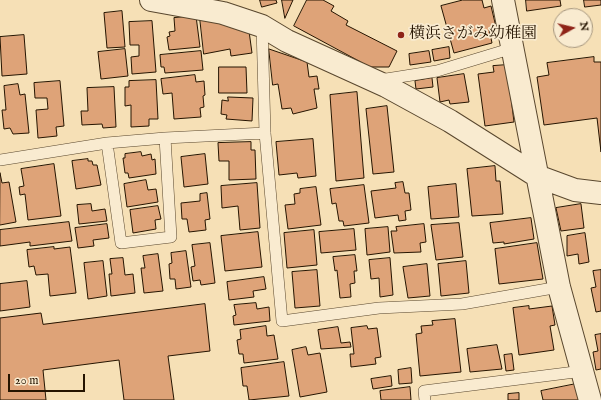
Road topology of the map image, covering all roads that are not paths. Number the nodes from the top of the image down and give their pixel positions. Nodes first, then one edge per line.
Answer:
1 (151, 0) edge
2 (504, 0) edge
3 (222, 6) edge
4 (262, 26) junction
5 (513, 48) junction
6 (375, 81) junction
7 (265, 133) junction
8 (165, 138) junction
9 (107, 144) junction
10 (0, 160) edge
11 (538, 176) junction
12 (601, 193) edge
13 (559, 287) junction
14 (583, 371) junction
15 (426, 400) edge
16 (590, 400) edge

1 - 3 street
2 - 5 street
3 - 4 street
4 - 6 street
4 - 7 lane
5 - 6 lane
5 - 11 street
6 - 11 street
7 - 8 lane
7 - 13 lane
8 - 9 lane
8 - 9 lane
9 - 10 lane
11 - 12 street
11 - 13 street
13 - 14 street
14 - 15 lane
14 - 16 street

